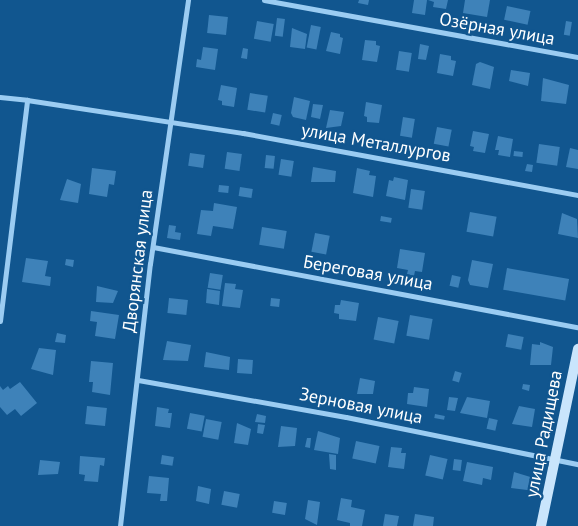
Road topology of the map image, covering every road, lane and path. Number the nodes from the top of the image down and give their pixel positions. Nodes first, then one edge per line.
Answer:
1 (188, 0) edge
2 (264, 0) edge
3 (578, 57) edge
4 (0, 96) edge
5 (27, 100) junction
6 (169, 122) junction
7 (578, 195) edge
8 (152, 247) junction
9 (0, 321) edge
10 (578, 326) edge
11 (578, 349) edge
12 (138, 380) junction
13 (556, 458) junction
14 (578, 464) edge
15 (120, 526) edge
16 (541, 526) edge

1 - 6 street, Дворянская улица
2 - 3 street, Озёрная улица
4 - 5 street
5 - 6 street, улица Металлургов
5 - 9 street
6 - 7 street, улица Металлургов
6 - 8 street, Дворянская улица
8 - 10 street, Береговая улица
8 - 12 street, Дворянская улица
11 - 13 street, улица Радищева
12 - 13 street, Зерновая улица
12 - 15 street, Дворянская улица
13 - 14 street, Зерновая улица
13 - 16 street, улица Радищева

